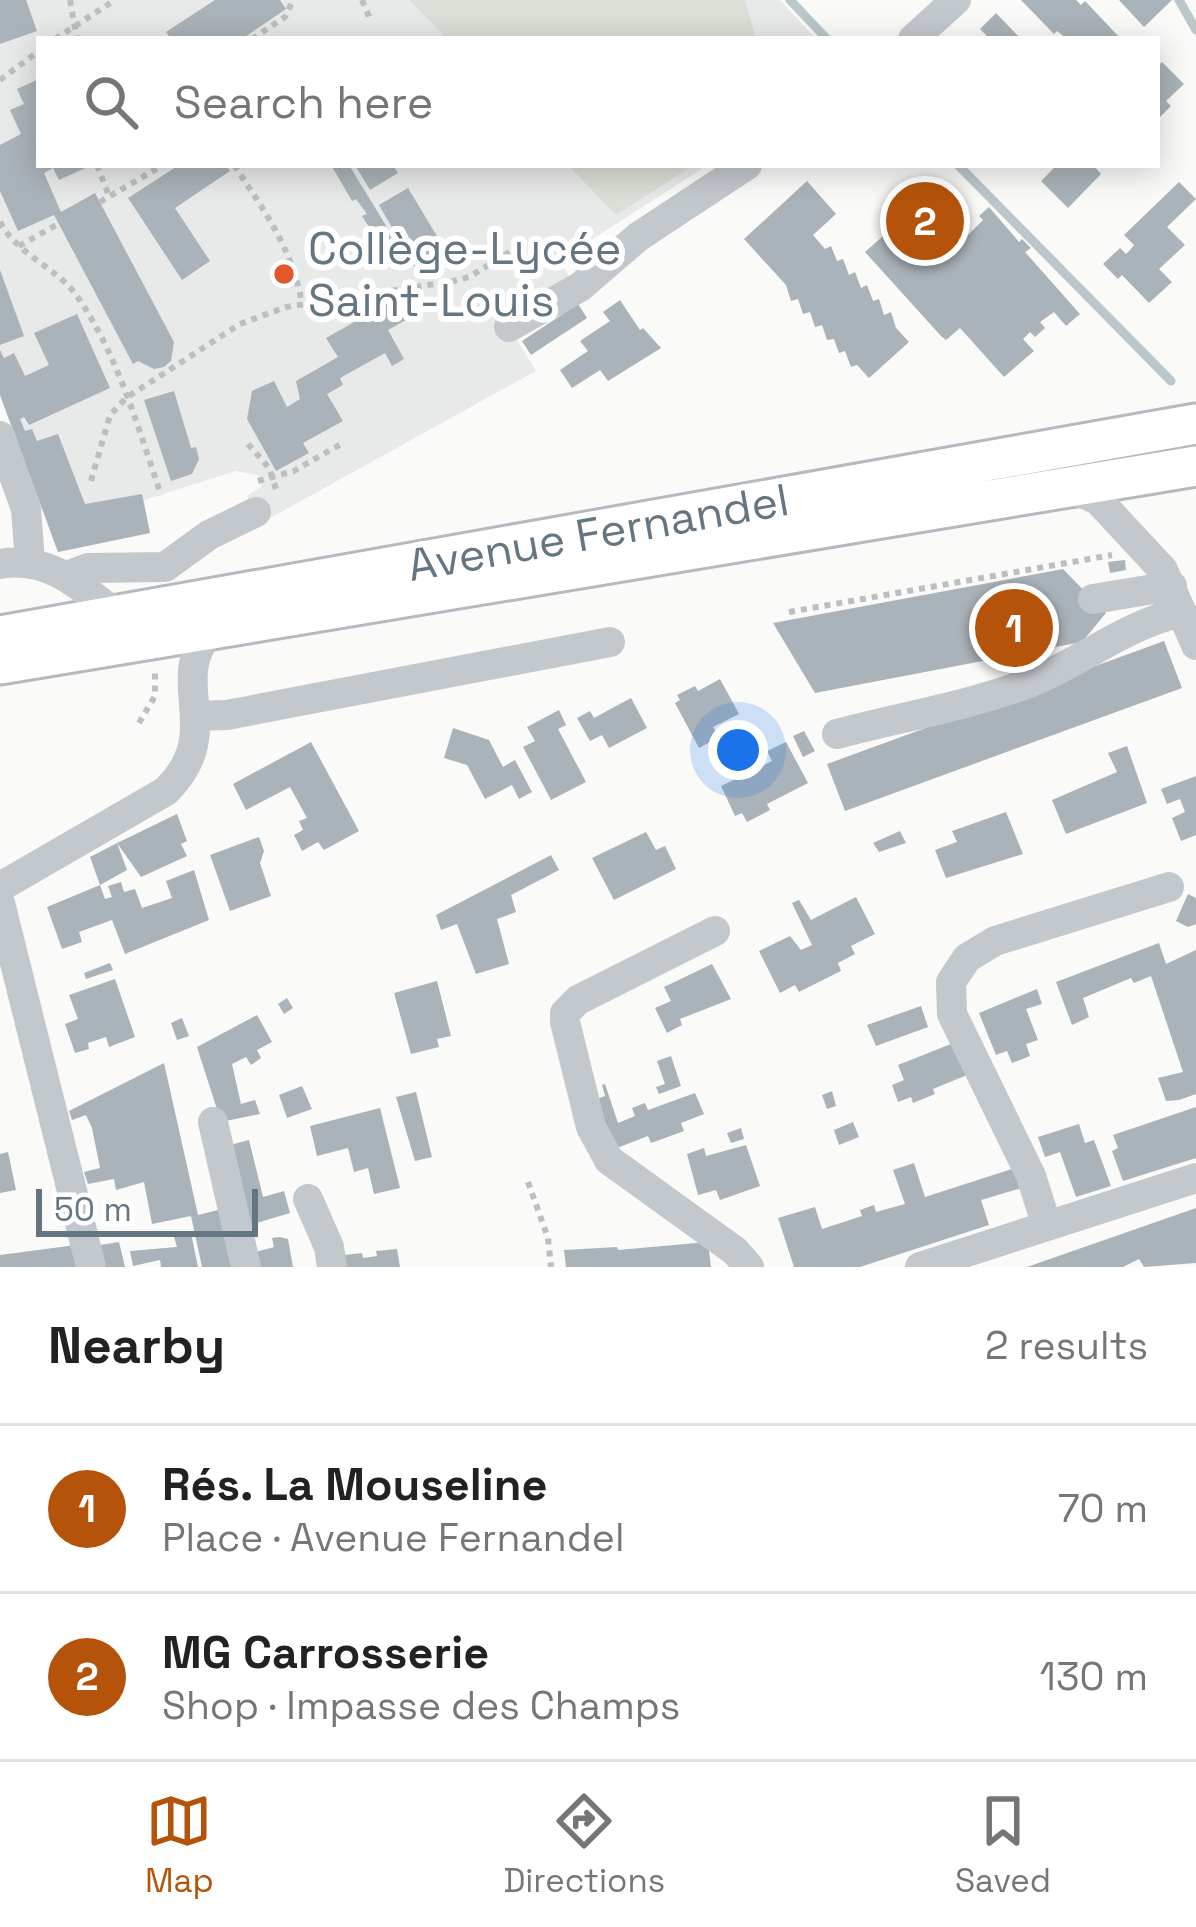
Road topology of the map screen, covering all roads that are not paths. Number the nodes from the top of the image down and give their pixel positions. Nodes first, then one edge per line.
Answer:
1 (956, 0) edge
2 (917, 36) edge
3 (742, 168) edge
4 (509, 327) dead end
5 (1196, 424) edge
6 (0, 436) edge
7 (1196, 466) edge
8 (1068, 487) junction
9 (250, 501) road end
10 (15, 563) edge
11 (67, 576) junction
12 (1093, 599) dead end
13 (1171, 605) junction
14 (120, 617) junction
15 (212, 630) junction
16 (0, 636) edge
17 (610, 642) dead end
18 (1196, 645) edge
19 (0, 664) edge
20 (196, 716) junction
21 (837, 734) dead end
22 (0, 887) edge
23 (1169, 887) dead end
24 (0, 903) edge
25 (716, 931) dead end
26 (213, 1122) dead end
27 (1196, 1178) edge
28 (308, 1199) dead end
29 (1047, 1226) junction
30 (91, 1267) edge
31 (246, 1267) edge
32 (332, 1267) edge
33 (749, 1267) edge
34 (920, 1267) edge

1 - 2 street
3 - 4 street
5 - 14 main road, Avenue Fernandel
6 - 10 street
7 - 8 main road, Avenue Fernandel
8 - 13 street
8 - 15 main road, Avenue Fernandel
9 - 11 street
10 - 11 street
11 - 14 street
12 - 13 street
13 - 18 street
13 - 21 street
14 - 16 main road, Avenue Fernandel
15 - 19 main road, Avenue Fernandel
15 - 20 street
17 - 20 street
20 - 22 street
23 - 29 street
24 - 30 street
25 - 33 street
26 - 31 street
27 - 29 street
28 - 32 street
29 - 34 street

